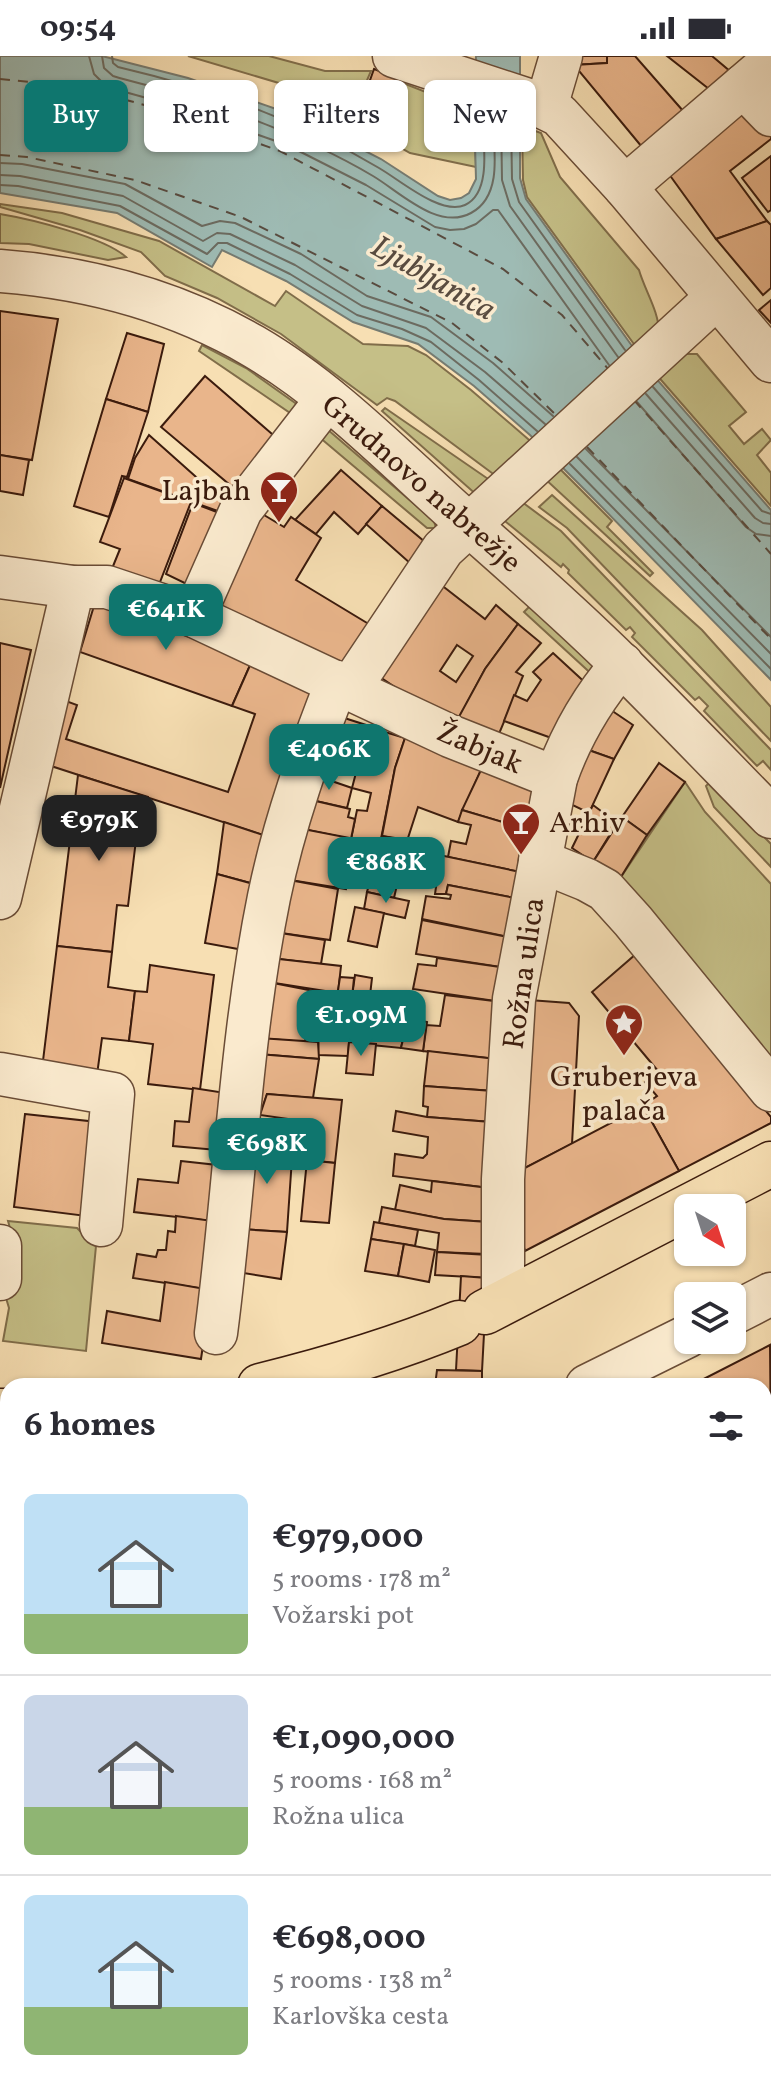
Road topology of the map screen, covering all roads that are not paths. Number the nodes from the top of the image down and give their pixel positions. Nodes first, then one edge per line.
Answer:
1 (561, 56) edge
2 (423, 63) edge
3 (762, 88) edge
4 (537, 104) junction
5 (625, 187) junction
6 (0, 271) edge
7 (717, 297) junction
8 (771, 361) edge
9 (327, 399) junction
10 (468, 524) junction
11 (0, 577) edge
12 (73, 587) junction
13 (194, 616) junction
14 (622, 664) junction
15 (344, 685) junction
16 (556, 778) junction
17 (771, 817) edge
18 (540, 861) junction
19 (0, 898) edge
20 (0, 1074) edge
21 (771, 1090) edge
22 (771, 1164) edge
23 (101, 1225) dead end
24 (0, 1246) edge
25 (0, 1279) edge
26 (771, 1294) edge
27 (746, 1307) edge
28 (482, 1312) junction
29 (216, 1333) dead end
30 (674, 1343) edge
31 (296, 1378) edge
32 (603, 1378) edge

1 - 4 street
2 - 4 street
3 - 5 street
4 - 5 street
5 - 7 street
6 - 9 street, Grudnovo nabrežje
7 - 8 street
7 - 10 street
9 - 10 street, Grudnovo nabrežje
9 - 13 street
10 - 14 street, Grudnovo nabrežje
10 - 15 street
11 - 12 street, Žabjak
12 - 13 street, Žabjak
12 - 19 street
13 - 15 street, Žabjak
14 - 16 street, Rožna ulica
14 - 17 street, Grudnovo nabrežje
15 - 16 street, Žabjak
15 - 29 street
16 - 18 street, Rožna ulica
18 - 21 street
18 - 28 street, Rožna ulica
20 - 23 street
22 - 28 main road
24 - 25 street
26 - 27 street
28 - 31 main road
30 - 32 street

